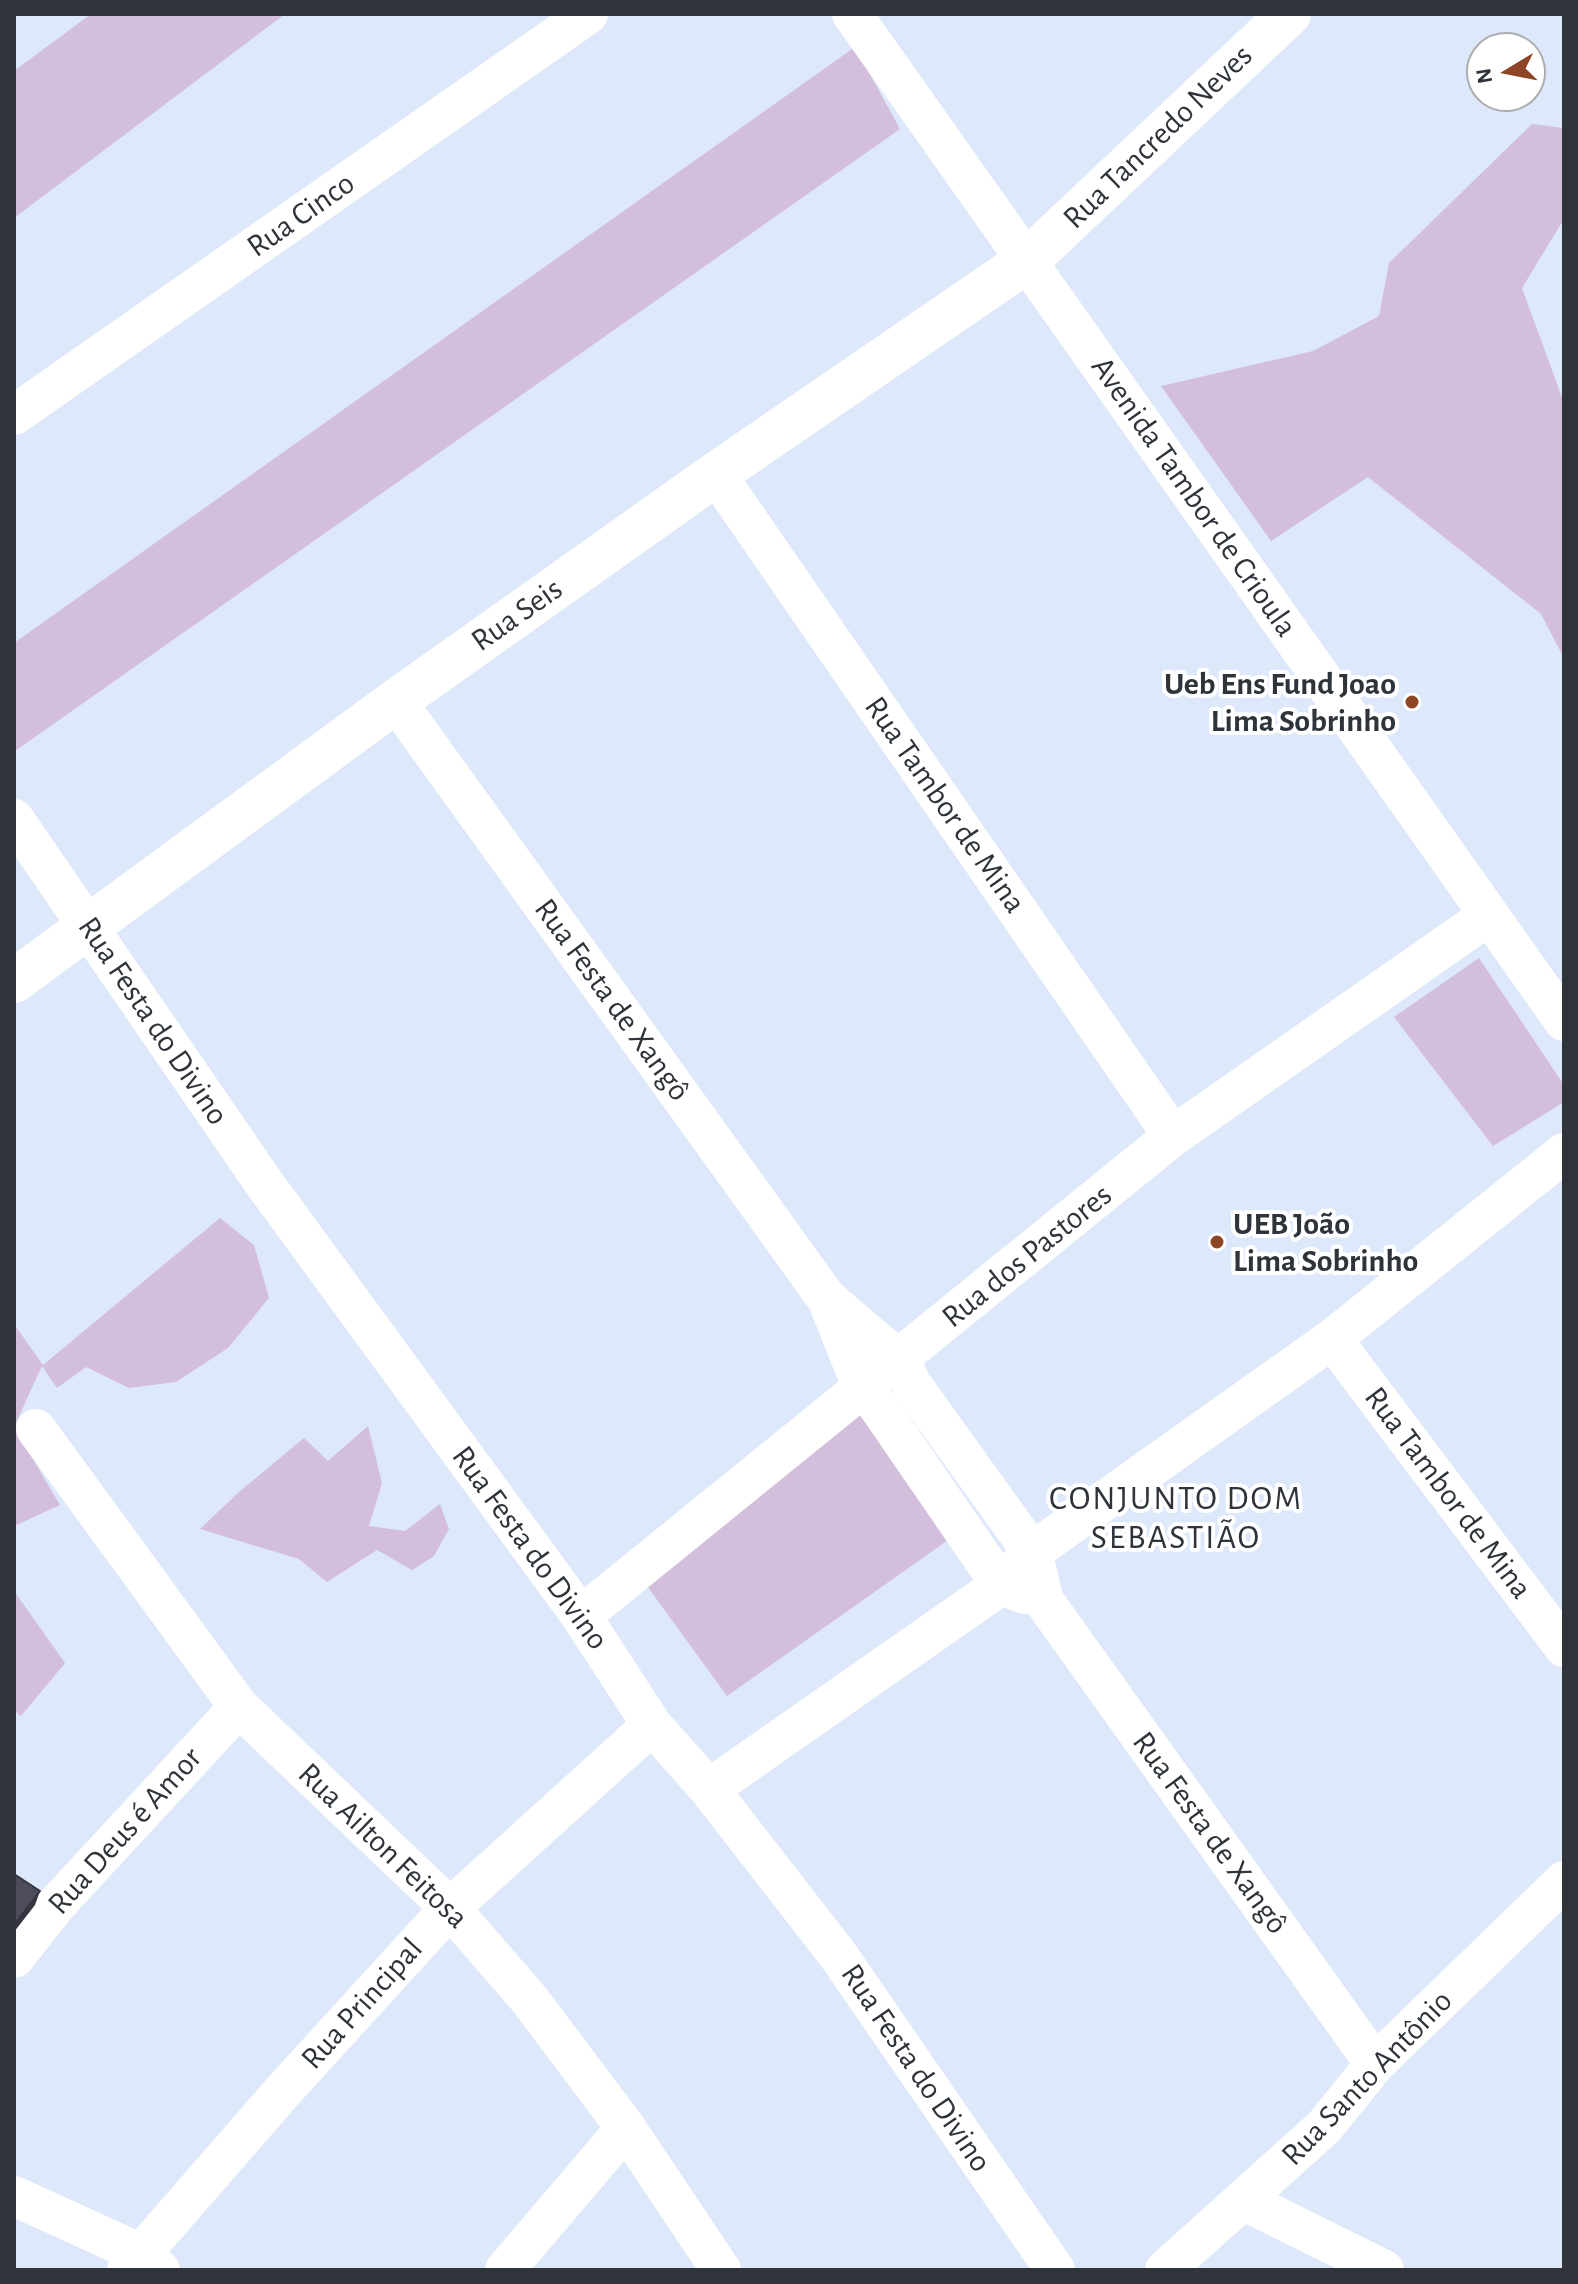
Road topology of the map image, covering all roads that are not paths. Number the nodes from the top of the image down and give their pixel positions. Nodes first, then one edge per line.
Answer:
1 (588, 14) edge
2 (852, 14) edge
3 (1289, 14) edge
4 (1028, 260) junction
5 (14, 415) edge
6 (716, 474) junction
7 (396, 701) junction
8 (14, 819) edge
9 (1488, 916) junction
10 (89, 928) junction
11 (14, 981) edge
12 (1564, 1021) edge
13 (1173, 1136) junction
14 (1564, 1153) edge
15 (827, 1299) junction
16 (1332, 1339) junction
17 (899, 1360) junction
18 (863, 1389) junction
19 (36, 1429) dead end
20 (1032, 1552) junction
21 (1001, 1585) junction
22 (1044, 1601) junction
23 (581, 1616) junction
24 (1564, 1647) edge
25 (239, 1707) junction
26 (652, 1725) junction
27 (709, 1789) junction
28 (1564, 1881) edge
29 (450, 1908) junction
30 (14, 1958) edge
31 (1375, 2064) junction
32 (626, 2128) junction
33 (14, 2196) edge
34 (1245, 2201) junction
35 (142, 2264) edge
36 (505, 2270) edge
37 (721, 2270) edge
38 (1055, 2270) edge
39 (1165, 2270) edge
40 (1384, 2270) edge

1 - 5 street, Rua Cinco
2 - 4 street, Avenida Tambor de Crioula
3 - 4 street, Rua Tancredo Neves
4 - 6 street, Rua Seis
4 - 9 street, Avenida Tambor de Crioula
6 - 7 street, Rua Seis
6 - 13 street, Rua Tambor de Mina
7 - 10 street, Rua Seis
7 - 15 street, Rua Festa de Xangô
8 - 10 street, Rua Festa do Divino
9 - 12 street, Avenida Tambor de Crioula
9 - 13 street, Rua dos Pastores
10 - 11 street, Rua Seis
10 - 23 street, Rua Festa do Divino
13 - 17 street, Rua dos Pastores
14 - 16 street
15 - 17 street, Rua Festa de Xangô
15 - 18 street, Rua Festa de Xangô
16 - 20 street
16 - 24 street, Rua Tambor de Mina
17 - 18 street, Rua dos Pastores
17 - 20 street, Rua Festa de Xangô
18 - 21 street, Rua Festa de Xangô
18 - 23 street, Rua dos Pastores
19 - 25 street, Rua Ailton Feitosa
20 - 21 street
20 - 22 street, Rua Festa de Xangô
21 - 22 street
21 - 27 street
22 - 31 street, Rua Festa de Xangô
23 - 26 street, Rua Festa do Divino
25 - 29 street, Rua Ailton Feitosa
25 - 30 street, Rua Deus é Amor
26 - 27 street, Rua Festa do Divino
26 - 29 street, Rua Principal
27 - 38 street, Rua Festa do Divino
28 - 31 street, Rua Santo Antônio
29 - 32 street, Rua Ailton Feitosa
29 - 35 street, Rua Principal
31 - 34 street, Rua Santo Antônio
32 - 36 street
32 - 37 street, Rua Ailton Feitosa
33 - 35 street
34 - 39 street, Rua Santo Antônio
34 - 40 street

